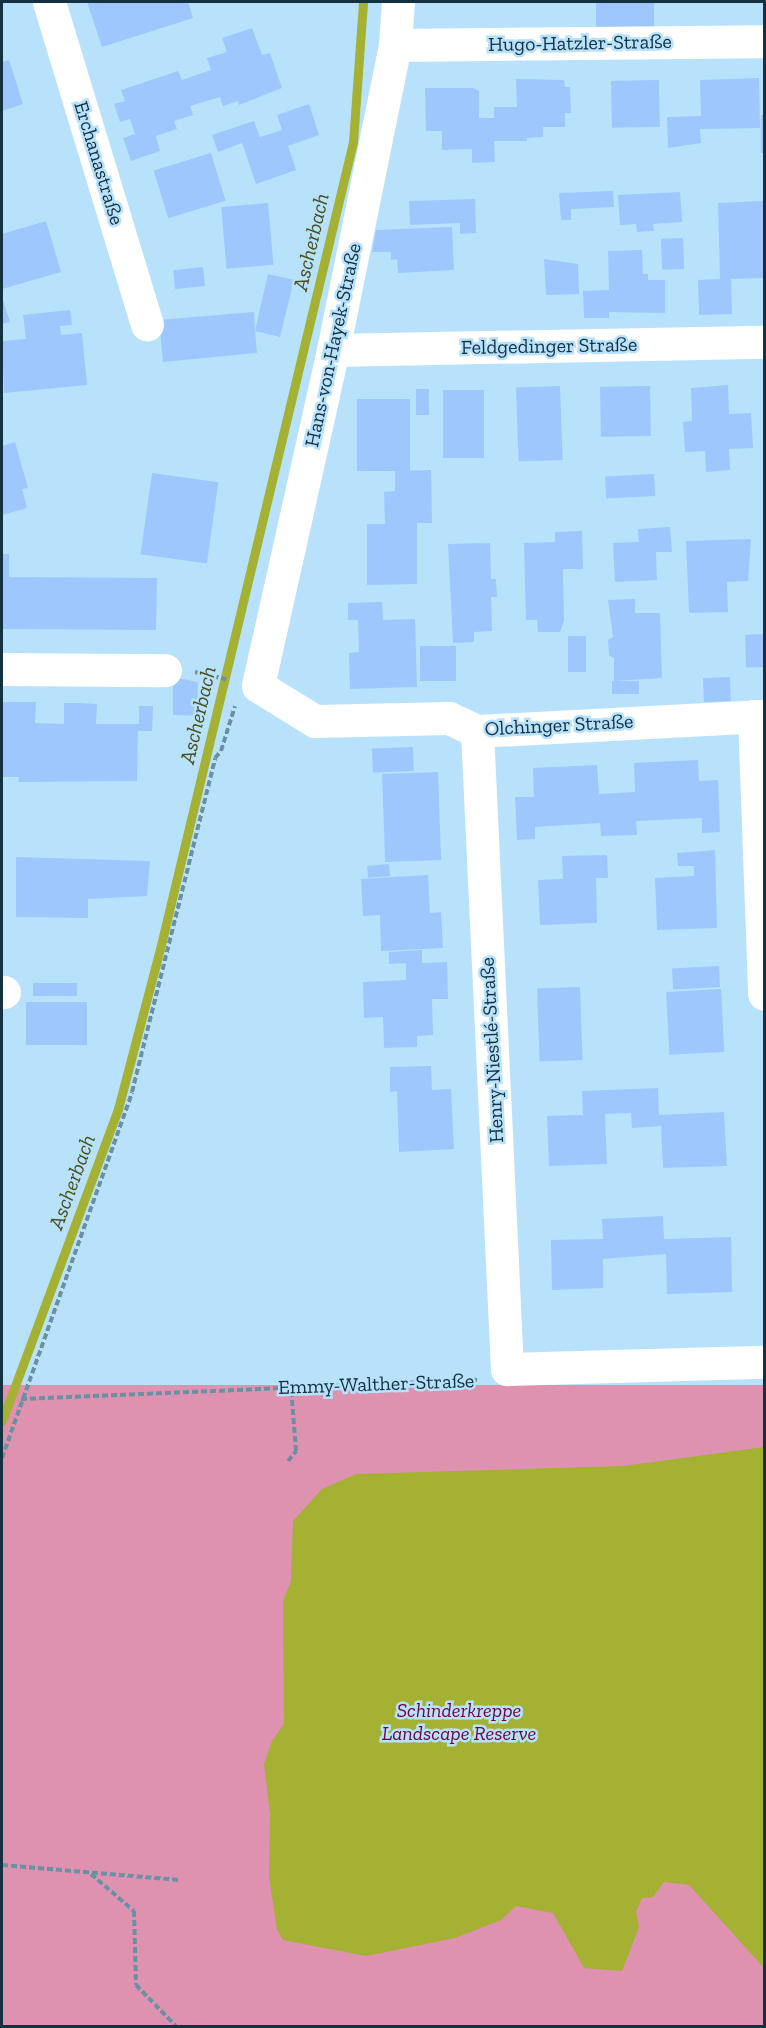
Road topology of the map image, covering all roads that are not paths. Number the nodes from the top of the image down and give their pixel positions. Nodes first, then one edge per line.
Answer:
1 (49, 2) edge
2 (398, 2) edge
3 (765, 41) edge
4 (395, 45) junction
5 (147, 324) dead end
6 (765, 342) edge
7 (333, 350) junction
8 (2, 669) edge
9 (165, 670) dead end
10 (243, 687) joint
11 (760, 716) edge
12 (477, 731) junction
13 (765, 994) edge
14 (765, 1362) edge

1 - 5 street, Erchanastraße
2 - 4 street, Hans-von-Hayek-Straße
3 - 4 street, Hugo-Hatzler-Straße
4 - 7 street, Hans-von-Hayek-Straße
6 - 7 street, Feldgedinger Straße
7 - 10 street, Hans-von-Hayek-Straße
8 - 9 street
10 - 12 street, Olchinger Straße
11 - 12 street, Olchinger Straße
11 - 13 street
12 - 14 street, Henry-Niestlé-Straße

